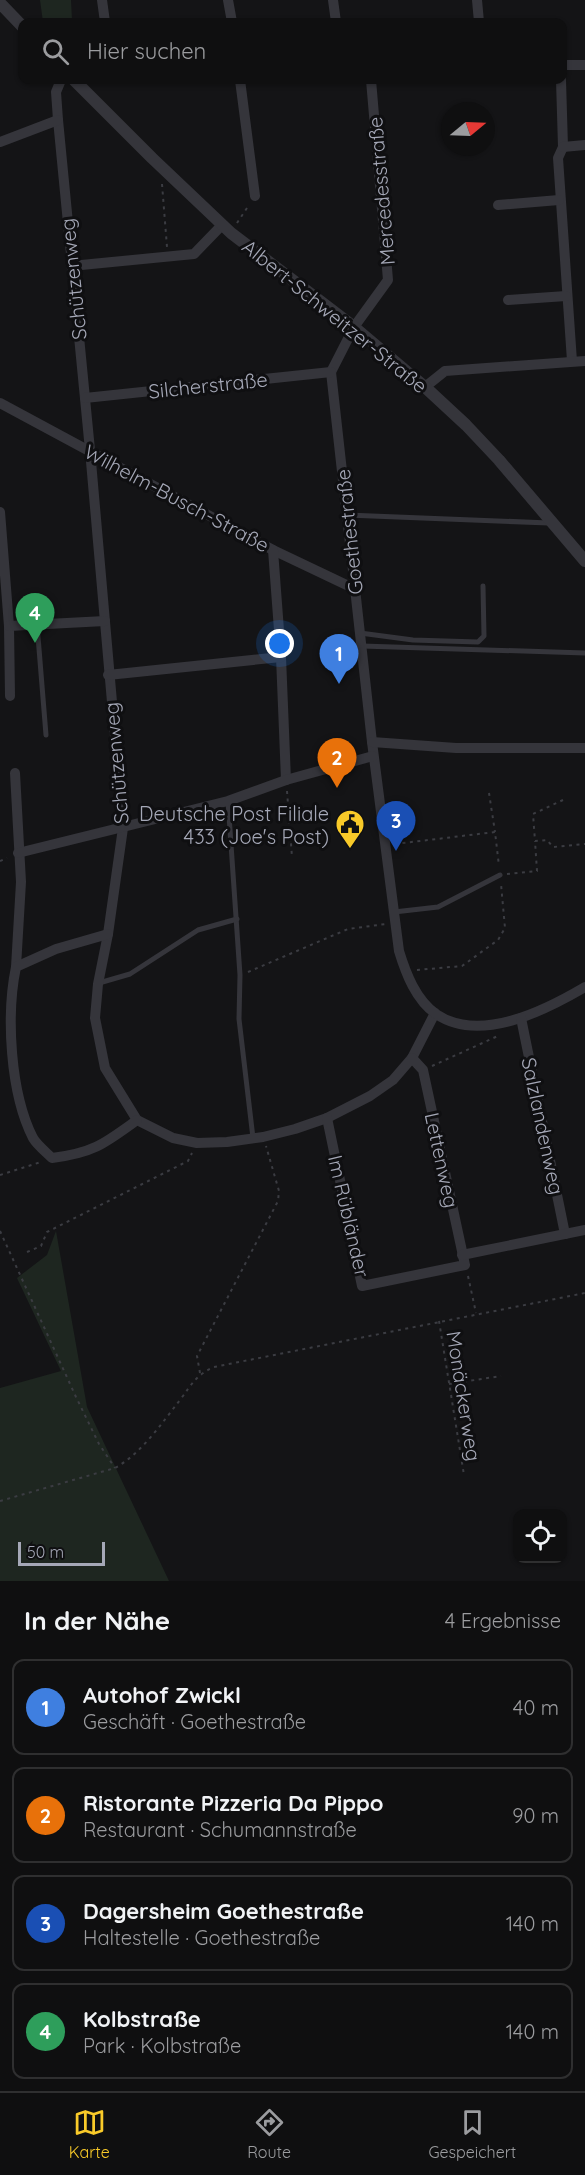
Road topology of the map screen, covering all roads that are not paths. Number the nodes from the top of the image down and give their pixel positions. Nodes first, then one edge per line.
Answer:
1 (102, 0) edge
2 (228, 0) edge
3 (333, 0) edge
4 (477, 0) edge
5 (0, 3) edge
6 (104, 18) edge
7 (231, 18) edge
8 (335, 18) edge
9 (479, 18) edge
10 (18, 22) edge
11 (567, 65) edge
12 (585, 65) edge
13 (59, 84) edge
14 (78, 84) edge
15 (241, 84) edge
16 (371, 84) edge
17 (561, 84) edge
18 (58, 120) junction
19 (0, 142) edge
20 (585, 145) edge
21 (564, 147) junction
22 (255, 196) road end
23 (559, 200) junction
24 (498, 205) dead end
25 (226, 229) junction
26 (71, 266) junction
27 (566, 296) junction
28 (508, 300) dead end
29 (354, 327) junction
30 (572, 361) junction
31 (585, 361) edge
32 (331, 372) junction
33 (425, 387) junction
34 (85, 398) junction
35 (0, 403) edge
36 (90, 450) junction
37 (0, 512) edge
38 (347, 515) junction
39 (552, 523) junction
40 (273, 550) junction
41 (585, 561) edge
42 (483, 586) dead end
43 (355, 589) junction
44 (105, 621) junction
45 (37, 624) junction
46 (9, 626) junction
47 (360, 633) junction
48 (361, 646) junction
49 (585, 652) edge
50 (281, 657) junction
51 (108, 675) junction
52 (10, 696) dead end
53 (46, 735) dead end
54 (372, 742) junction
55 (585, 748) edge
56 (373, 756) junction
57 (15, 773) dead end
58 (286, 780) junction
59 (228, 801) junction
60 (123, 828) junction
61 (18, 853) junction
62 (500, 875) road end
63 (395, 918) junction
64 (237, 920) junction
65 (108, 934) junction
66 (16, 967) junction
67 (98, 984) junction
68 (585, 987) edge
69 (435, 1013) junction
70 (521, 1018) junction
71 (412, 1058) junction
72 (327, 1118) junction
73 (136, 1120) junction
74 (258, 1137) junction
75 (585, 1230) edge
76 (565, 1234) junction
77 (463, 1260) junction

1 - 6 street
2 - 7 street
3 - 8 street
4 - 9 street
5 - 10 street
11 - 12 street
13 - 18 street, Schützenweg
14 - 25 street, Albert-Schweitzer-Straße
15 - 22 street
16 - 29 street, Mercedesstraße
17 - 21 street
18 - 19 street
18 - 26 street, Schützenweg
20 - 21 street
21 - 23 street
23 - 24 street
23 - 27 street
25 - 26 street
25 - 29 street, Albert-Schweitzer-Straße
26 - 34 street, Schützenweg
27 - 28 street
27 - 30 street
29 - 32 street
29 - 33 street, Albert-Schweitzer-Straße
30 - 31 street
30 - 33 street
32 - 34 street, Silcherstraße
32 - 38 street, Goethestraße
33 - 39 street, Albert-Schweitzer-Straße
34 - 36 street, Schützenweg
35 - 36 street, Wilhelm-Busch-Straße
36 - 40 street, Wilhelm-Busch-Straße
36 - 44 street, Schützenweg
37 - 46 street
38 - 39 lane
38 - 43 street, Goethestraße
39 - 41 street, Albert-Schweitzer-Straße
40 - 43 street, Wilhelm-Busch-Straße
40 - 50 street
42 - 47 lane
43 - 47 street, Goethestraße
44 - 45 street
44 - 51 street, Schützenweg
45 - 46 street
45 - 53 lane
46 - 52 street
47 - 48 street, Goethestraße
48 - 49 lane
48 - 54 street, Goethestraße
50 - 51 street
50 - 58 street
51 - 60 street, Schützenweg
54 - 55 street
54 - 56 street, Goethestraße
56 - 58 street
56 - 63 street, Goethestraße
57 - 61 street
58 - 59 street
59 - 60 street
59 - 64 lane
60 - 61 street
60 - 65 street, Schützenweg
61 - 66 street
62 - 63 lane
63 - 69 street, Goethestraße
64 - 67 lane
64 - 74 lane
65 - 66 street
65 - 67 street, Schützenweg
66 - 73 street
67 - 73 street, Schützenweg
68 - 70 street, Goethestraße
69 - 70 street, Goethestraße
69 - 71 street
70 - 76 street, Salzlandenweg
71 - 72 street
71 - 77 street, Lettenweg
72 - 74 street
72 - 77 street, Im Rübländer
73 - 74 street
75 - 76 street, Im Rübländer
76 - 77 street, Im Rübländer

